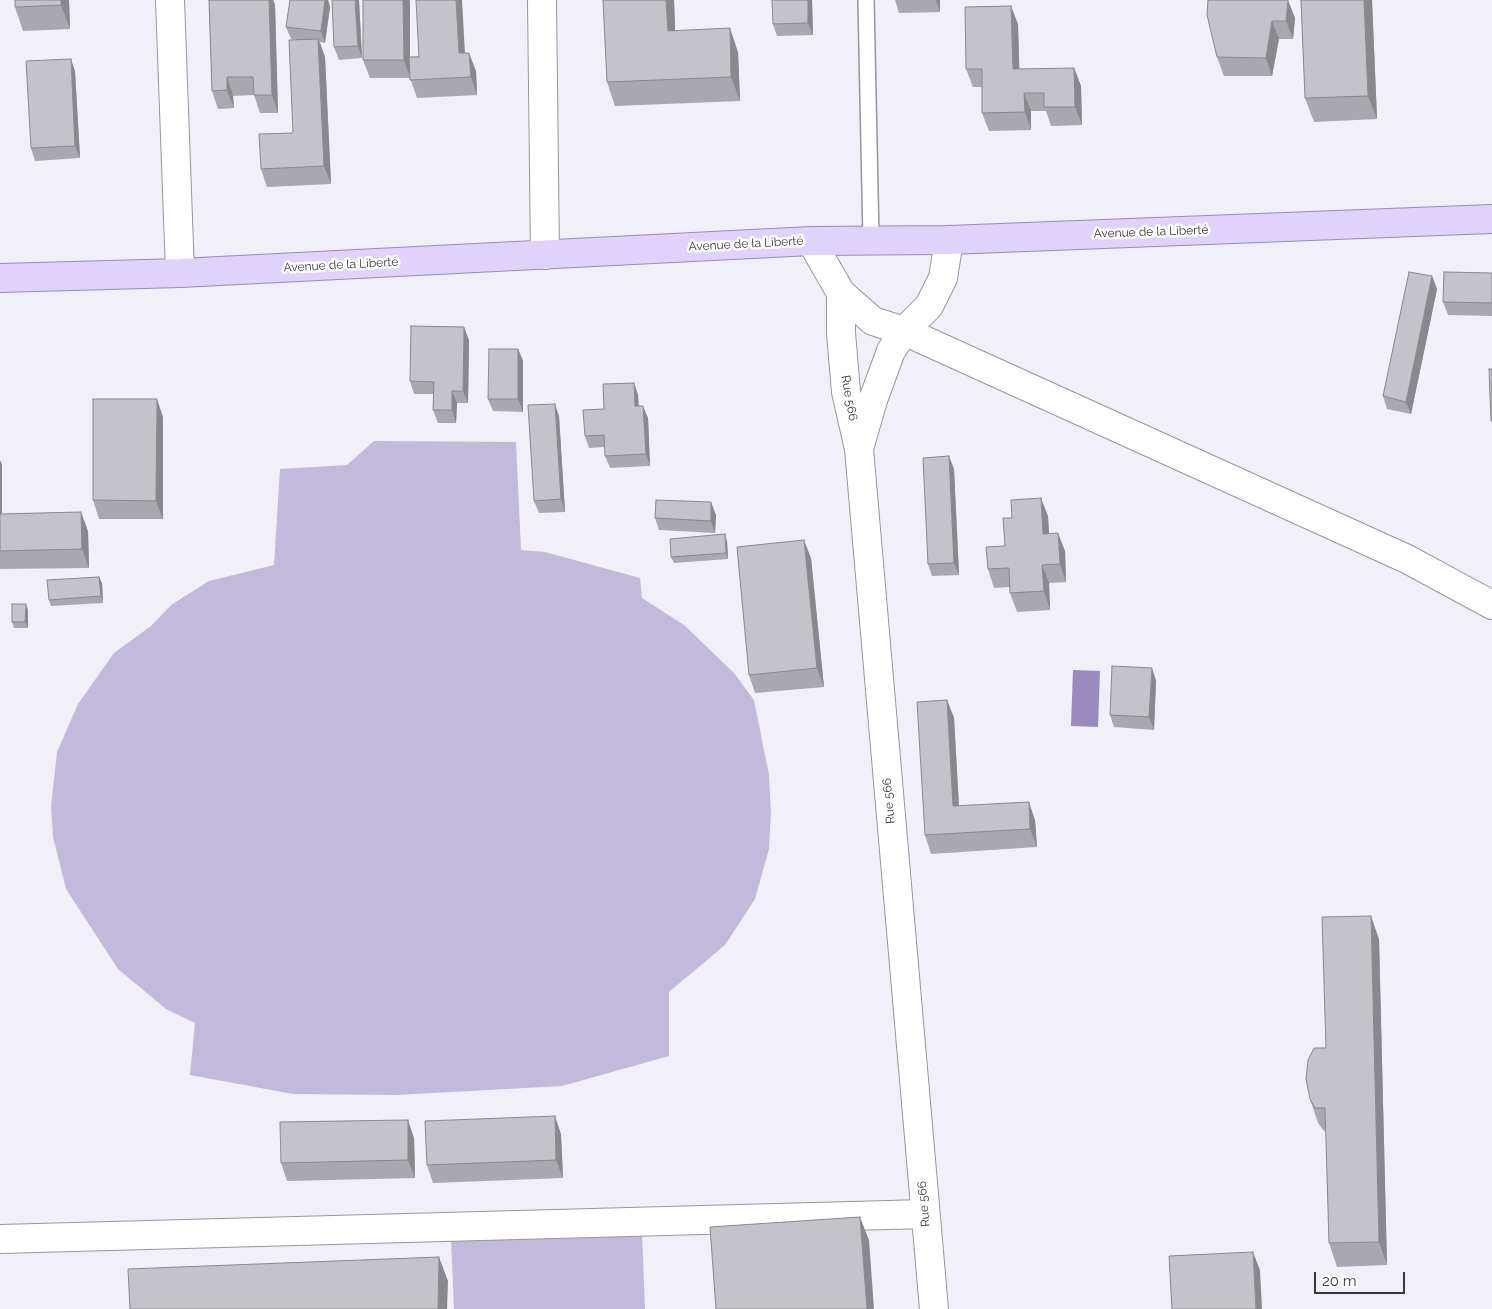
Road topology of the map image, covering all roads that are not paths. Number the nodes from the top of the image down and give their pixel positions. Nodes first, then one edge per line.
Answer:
1 (170, 0) edge
2 (542, 0) edge
3 (866, 0) edge
4 (1492, 219) edge
5 (871, 239) junction
6 (949, 240) junction
7 (811, 241) junction
8 (545, 255) junction
9 (180, 273) junction
10 (0, 278) edge
11 (841, 293) junction
12 (904, 331) junction
13 (859, 449) junction
14 (1492, 605) edge
15 (925, 1214) junction
16 (0, 1239) edge
17 (934, 1309) edge

1 - 9 street
2 - 8 street
3 - 5 lane
4 - 6 main road, Avenue de la Liberté
5 - 6 main road, Avenue de la Liberté
5 - 7 main road, Avenue de la Liberté
6 - 12 street
7 - 8 main road, Avenue de la Liberté
7 - 11 street
8 - 9 main road, Avenue de la Liberté
9 - 10 main road, Avenue de la Liberté
11 - 12 street
11 - 13 street, Rue 566
12 - 13 street
12 - 14 street
13 - 15 street, Rue 566
15 - 16 street
15 - 17 street, Rue 566

